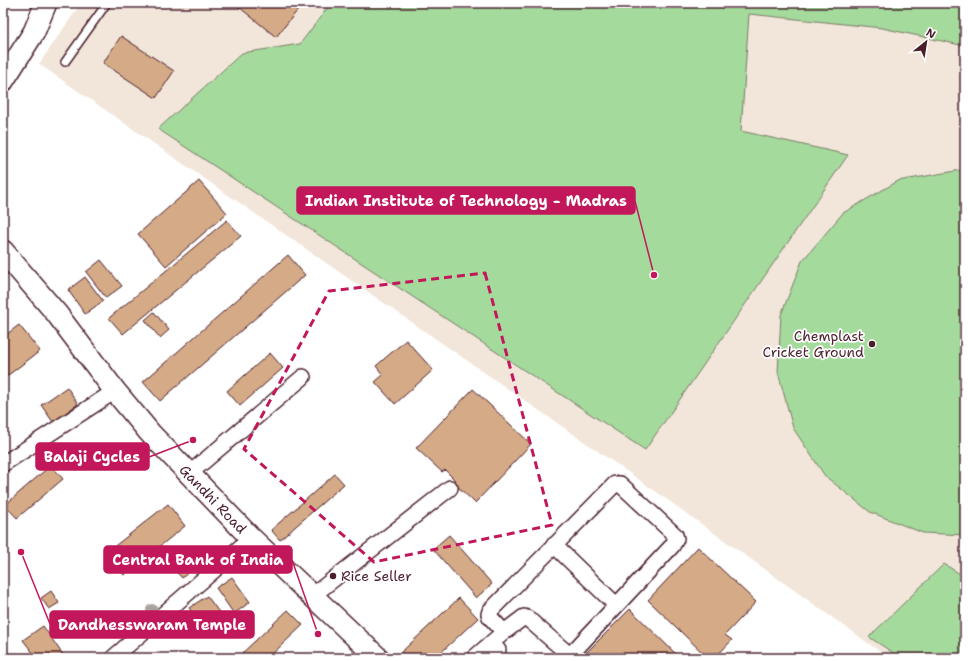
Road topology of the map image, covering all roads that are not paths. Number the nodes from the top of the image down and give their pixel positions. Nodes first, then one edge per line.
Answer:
1 (46, 3) edge
2 (107, 3) edge
3 (65, 62) dead end
4 (3, 81) edge
5 (3, 250) edge
6 (303, 377) dead end
7 (115, 391) junction
8 (3, 464) edge
9 (189, 474) junction
10 (450, 488) dead end
11 (251, 538) junction
12 (554, 545) junction
13 (312, 596) junction
14 (616, 605) junction
15 (504, 632) junction
16 (113, 658) edge
17 (378, 658) edge
18 (474, 658) edge

1 - 4 street
2 - 3 lane
5 - 7 street, Gandhi Road
6 - 9 street
7 - 8 street
7 - 9 street, Gandhi Road
9 - 11 street, Gandhi Road
10 - 13 street
11 - 13 street, Gandhi Road
11 - 16 street
12 - 14 street
12 - 14 street
12 - 15 street
13 - 17 street, Gandhi Road
14 - 15 street
15 - 18 street

